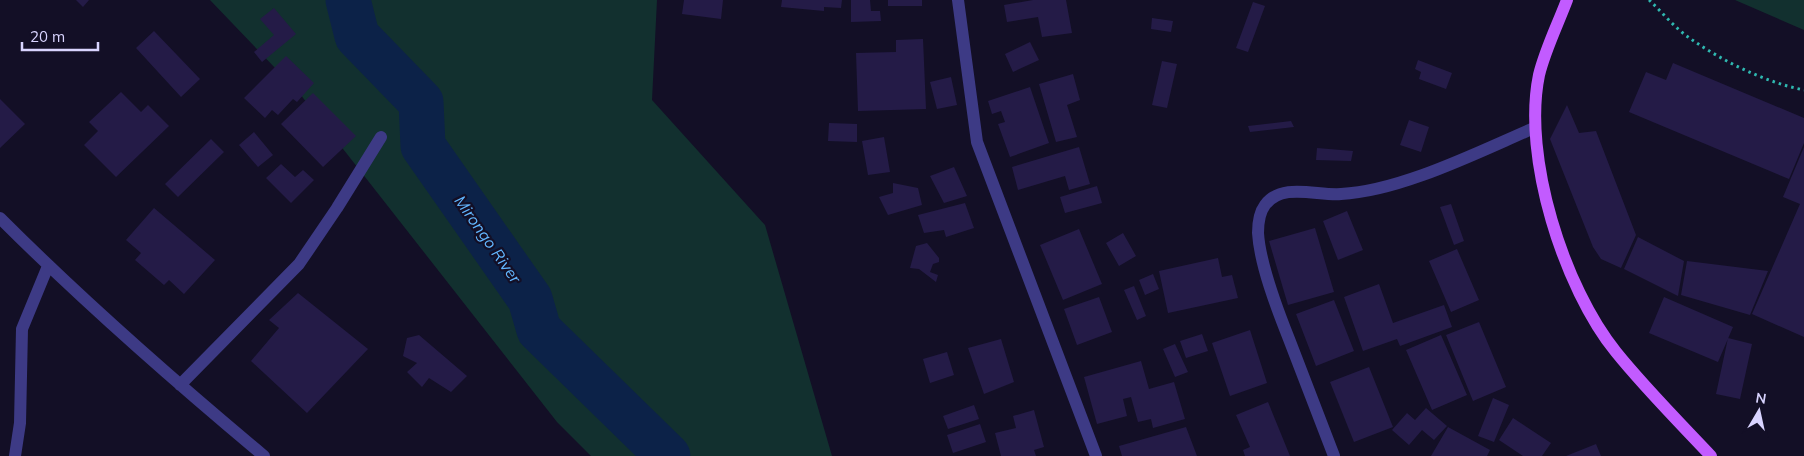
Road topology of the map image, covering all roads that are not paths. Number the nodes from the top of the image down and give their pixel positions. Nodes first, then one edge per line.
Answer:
1 (958, 0) edge
2 (1567, 0) edge
3 (1534, 128) junction
4 (381, 137) dead end
5 (0, 218) edge
6 (48, 266) junction
7 (180, 385) junction
8 (15, 456) edge
9 (264, 456) edge
10 (1096, 456) edge
11 (1334, 456) edge
12 (1710, 456) edge

1 - 10 street
2 - 3 main road
3 - 11 street
3 - 12 main road
4 - 7 street
5 - 6 street
6 - 7 street
6 - 8 street
7 - 9 street

